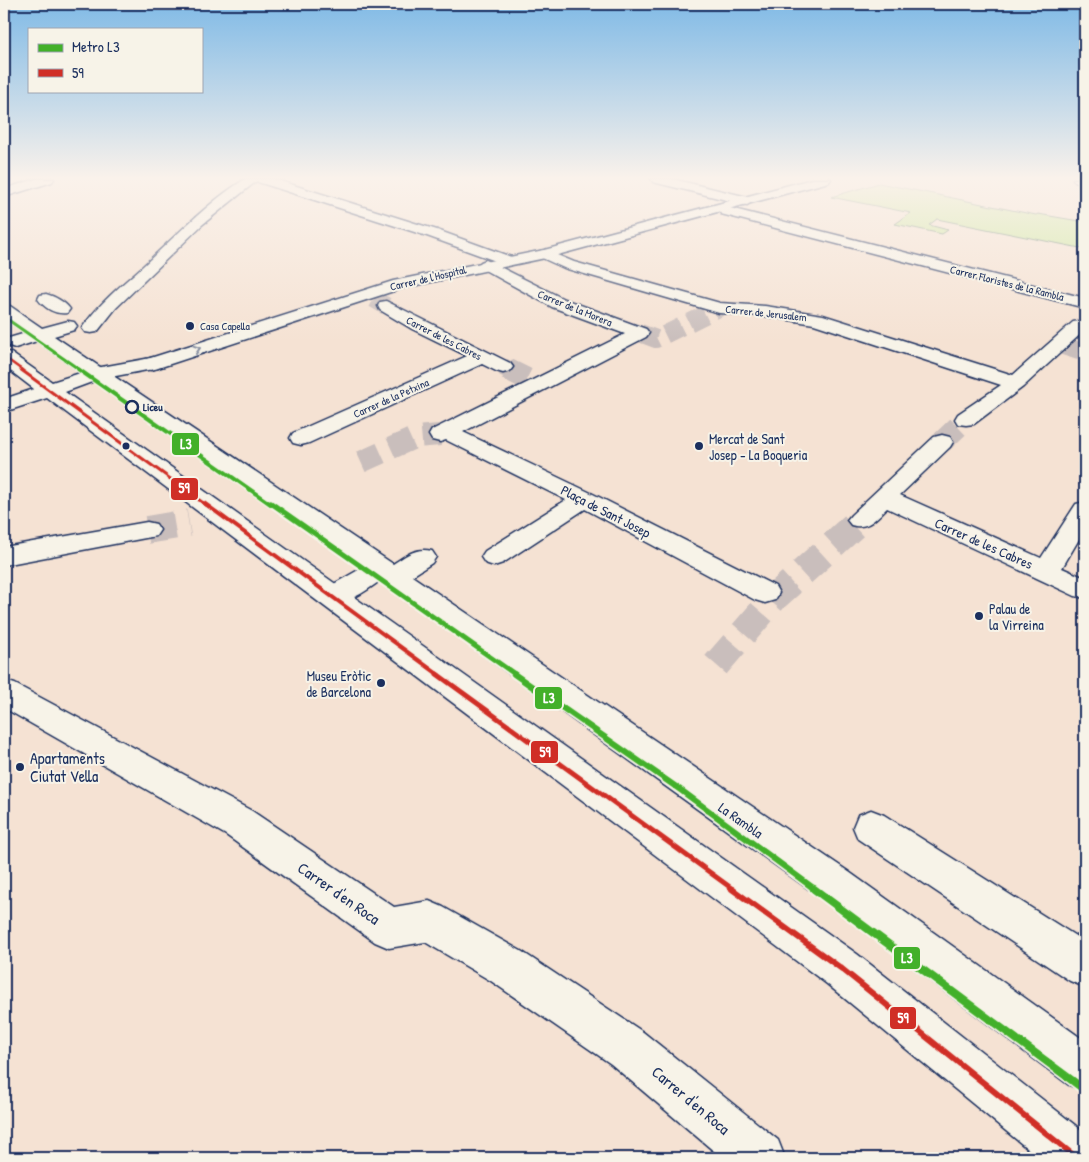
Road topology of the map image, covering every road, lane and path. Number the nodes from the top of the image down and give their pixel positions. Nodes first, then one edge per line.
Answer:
1 (186, 233) edge
2 (435, 233) edge
3 (624, 233) edge
4 (813, 233) edge
5 (545, 254) junction
6 (510, 261) junction
7 (486, 265) junction
8 (375, 300) junction
9 (1085, 303) edge
10 (51, 308) dead end
11 (4, 310) edge
12 (21, 322) junction
13 (1079, 326) dead end
14 (4, 328) edge
15 (640, 333) joint
16 (46, 339) junction
17 (9, 350) edge
18 (481, 357) junction
19 (503, 367) tunnel mouth
20 (96, 374) junction
21 (1016, 382) junction
22 (41, 393) junction
23 (4, 406) edge
24 (966, 420) tunnel mouth
25 (300, 438) dead end
26 (942, 442) tunnel mouth
27 (882, 497) junction
28 (584, 499) junction
29 (1085, 509) edge
30 (860, 520) tunnel mouth
31 (147, 530) tunnel mouth
32 (4, 556) edge
33 (423, 557) dead end
34 (494, 557) dead end
35 (1046, 571) junction
36 (386, 573) junction
37 (1085, 589) edge
38 (342, 592) dead end
39 (765, 593) dead end
40 (4, 693) edge
41 (871, 827) dead end
42 (1085, 966) edge
43 (1085, 1069) edge
44 (760, 1158) edge
45 (1078, 1158) edge

1 - 16 street
2 - 6 street
3 - 5 street, Carrer de l'Hospital
4 - 9 street, Carrer Floristes de la Rambla
5 - 6 street, Carrer de l'Hospital
5 - 21 street, Carrer de Jerusalem
6 - 7 street, Carrer de l'Hospital
7 - 8 street, Carrer de l'Hospital
7 - 15 street, Carrer de la Morera
8 - 18 street, Carrer de les Cabres
20 -> 8 street, Carrer de l'Hospital
10 - 12 street
11 - 12 street, La Rambla
12 - 14 street
12 - 16 street, La Rambla
13 - 21 street
15 - 28 street, Plaça de Sant Josep
16 - 17 street
16 - 20 street, La Rambla
17 - 22 street
18 - 19 street, Carrer de les Cabres
18 - 25 street, Carrer de la Petxina
20 - 22 street
20 - 36 street, La Rambla
21 - 24 street
22 - 23 street
22 - 45 street
26 - 27 street
27 - 30 street
27 - 35 street, Carrer de les Cabres
28 - 34 street
28 - 39 street, Plaça de Sant Josep
29 - 35 street
31 - 32 street
33 - 36 street
35 - 37 street, Carrer de les Cabres
36 - 38 street
36 - 43 street, La Rambla
40 - 44 street, Carrer d'en Roca
41 - 42 street

